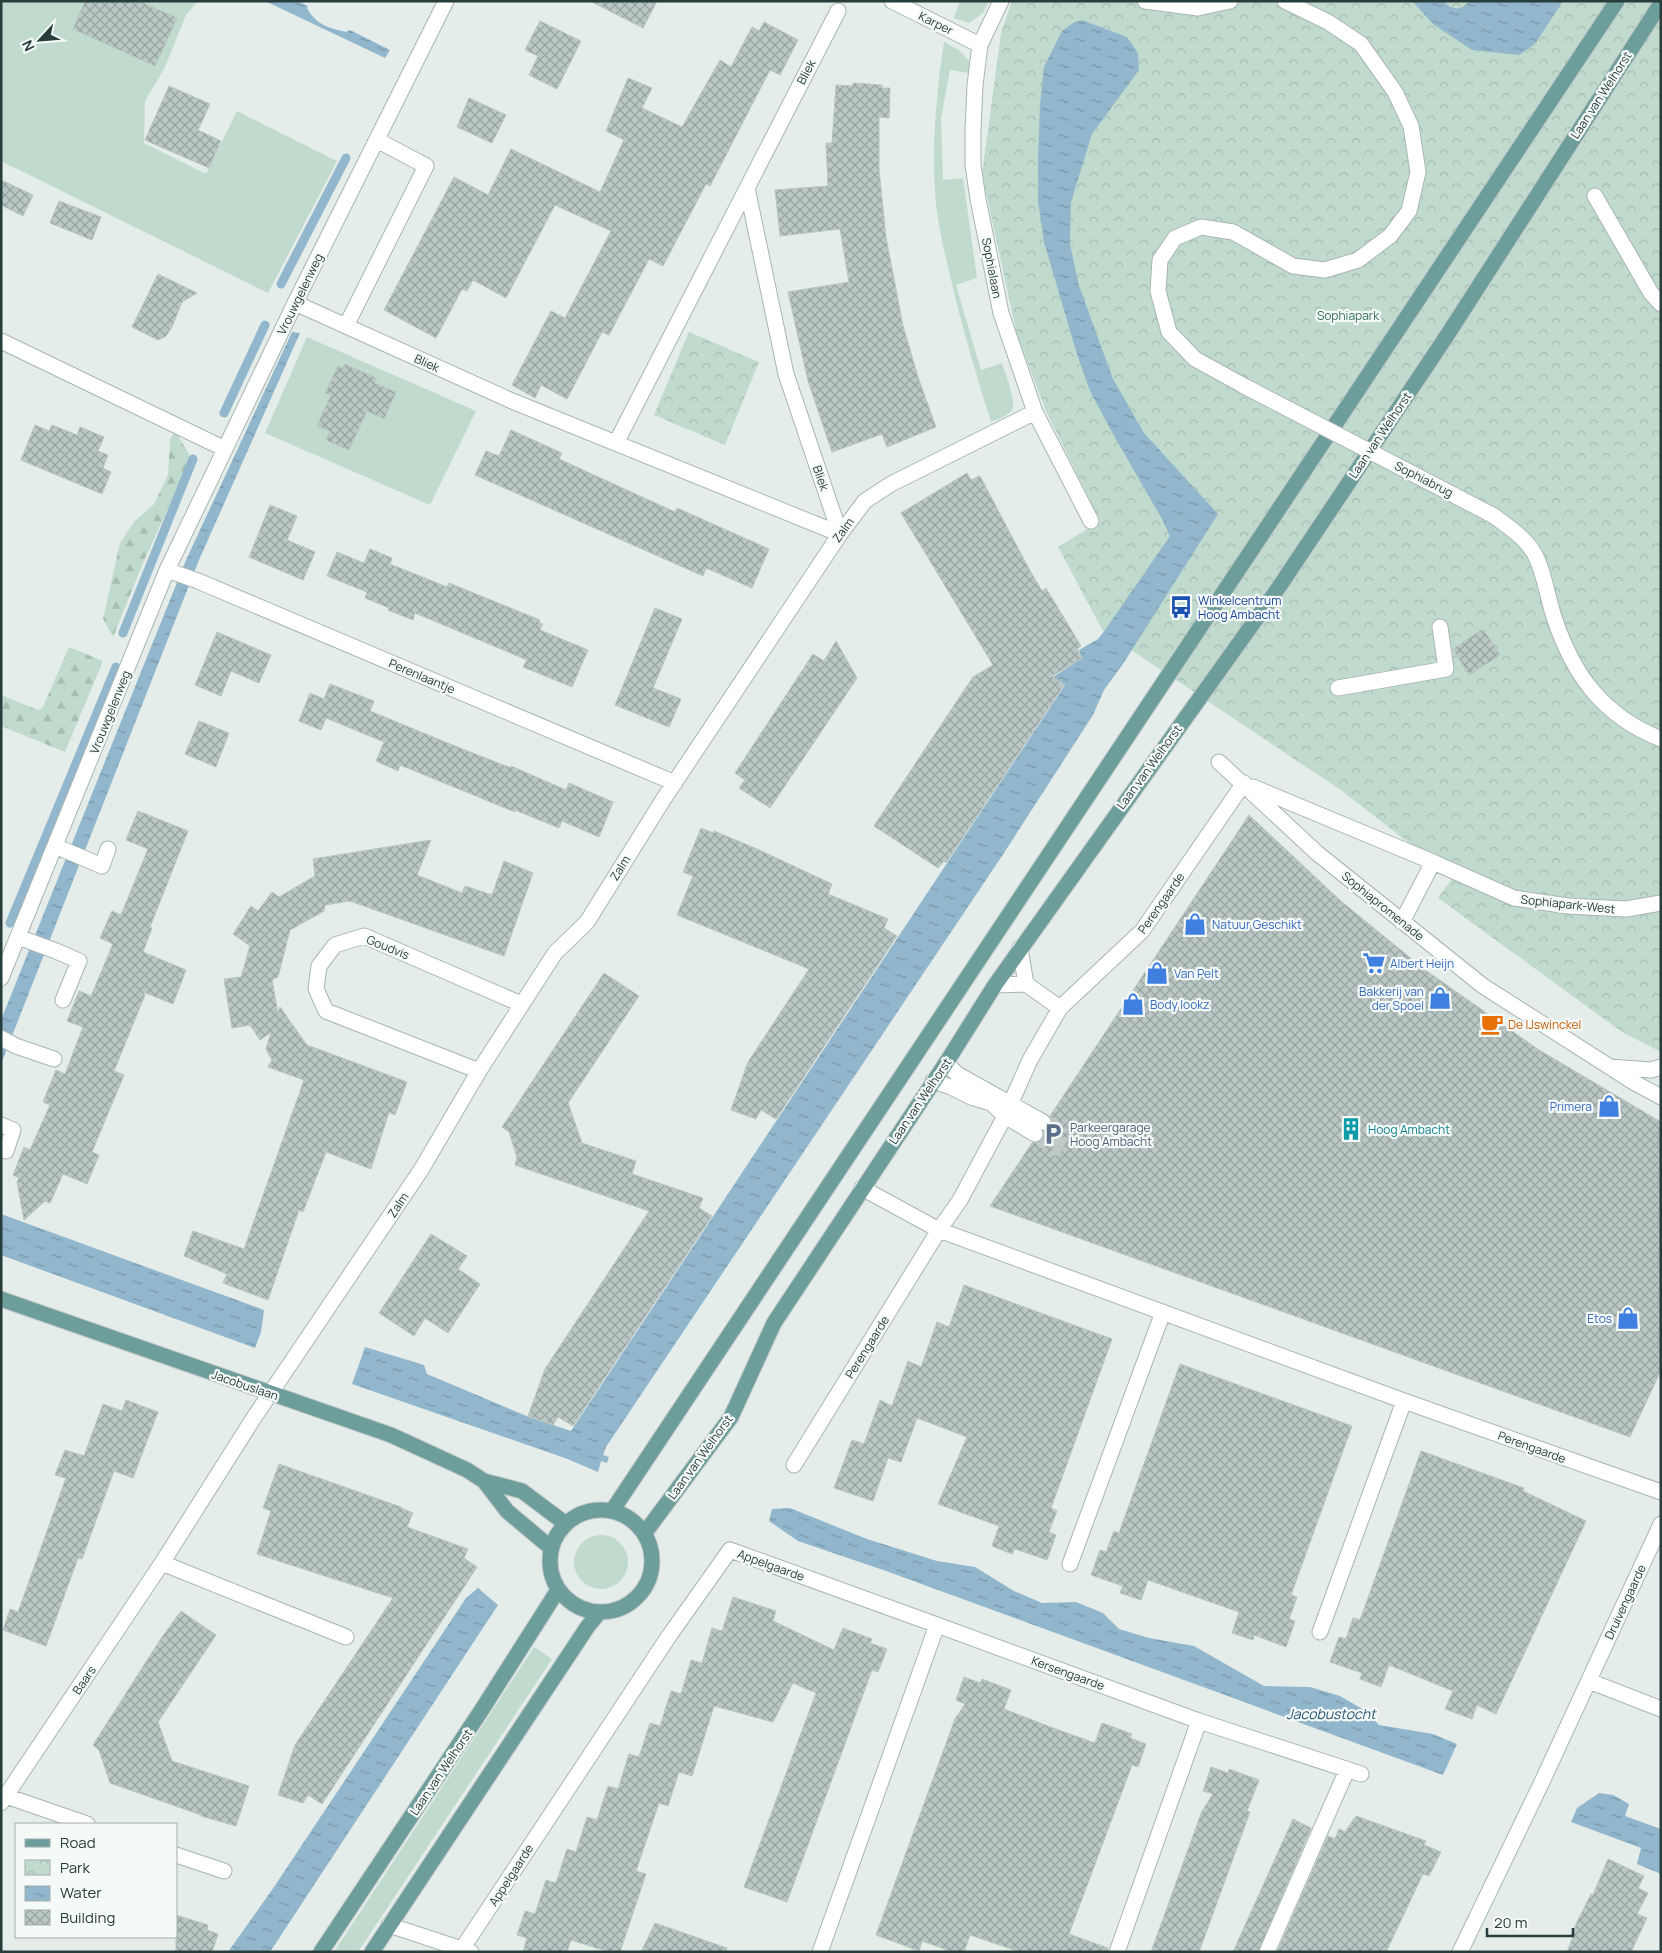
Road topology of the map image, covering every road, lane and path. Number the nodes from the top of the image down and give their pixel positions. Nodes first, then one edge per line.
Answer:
1 (446, 1) edge
2 (892, 1) edge
3 (1002, 1) edge
4 (1145, 1) edge
5 (1230, 1) edge
6 (1285, 1) edge
7 (1617, 1) edge
8 (1661, 3) edge
9 (838, 11) dead end
10 (980, 45) junction
11 (377, 140) junction
12 (747, 188) junction
13 (1594, 196) dead end
14 (295, 303) junction
15 (1661, 304) edge
16 (346, 326) junction
17 (1, 341) edge
18 (1035, 412) junction
19 (616, 443) junction
20 (225, 450) junction
21 (1091, 521) dead end
22 (840, 534) junction
23 (172, 572) junction
24 (1440, 627) dead end
25 (1338, 688) dead end
26 (1661, 739) edge
27 (1219, 762) dead end
28 (676, 783) junction
29 (1244, 783) junction
30 (59, 848) junction
31 (108, 849) dead end
32 (1433, 862) junction
33 (1661, 903) edge
34 (1402, 922) junction
35 (23, 939) junction
36 (1020, 948) junction
37 (1, 978) edge
38 (1026, 984) junction
39 (995, 985) junction
40 (63, 1000) dead end
41 (521, 1004) junction
42 (1060, 1008) junction
43 (1, 1038) edge
44 (54, 1059) dead end
45 (946, 1063) junction
46 (1608, 1066) junction
47 (1661, 1067) edge
48 (478, 1071) junction
49 (933, 1081) junction
50 (1661, 1097) edge
51 (1008, 1110) junction
52 (1, 1125) edge
53 (1039, 1128) tunnel mouth
54 (6, 1151) dead end
55 (862, 1188) junction
56 (939, 1230) junction
57 (1, 1299) edge
58 (1163, 1312) junction
59 (271, 1394) junction
60 (1404, 1401) junction
61 (794, 1465) dead end
62 (484, 1481) junction
63 (1661, 1492) edge
64 (612, 1511) junction
65 (566, 1524) junction
66 (1661, 1524) edge
67 (644, 1534) junction
68 (551, 1548) junction
69 (162, 1563) junction
70 (1070, 1564) dead end
71 (558, 1590) junction
72 (598, 1613) junction
73 (938, 1625) junction
74 (1320, 1632) dead end
75 (346, 1637) dead end
76 (1589, 1681) junction
77 (1661, 1709) edge
78 (1199, 1721) junction
79 (4, 1800) edge
80 (84, 1823) edge
81 (178, 1856) edge
82 (224, 1871) dead end
83 (389, 1925) junction
84 (466, 1950) edge
85 (321, 1952) edge
86 (372, 1952) edge
87 (820, 1952) edge
88 (1117, 1952) edge
89 (1267, 1952) edge
90 (1460, 1952) edge

1 - 11 street, Vrouwgelenweg
2 - 10 street, Karper
3 - 10 street, Sophialaan
4 - 5 street
6 - 26 street, Sophiabrug, bridge
7 - 64 main road
8 - 36 main road, Laan van Welhorst
9 - 12 street, Bliek
10 - 18 street, Sophialaan
11 - 14 street, Vrouwgelenweg
11 - 16 street
12 - 19 street, Bliek
12 - 22 street, Bliek
13 - 15 street
14 - 16 street, Bliek
14 - 20 street, Vrouwgelenweg
16 - 19 street, Bliek
17 - 20 street
18 - 21 street, Sophialaan
18 - 22 street, Zalm
19 - 22 street, Bliek
20 - 23 street, Vrouwgelenweg
22 - 28 street, Zalm
23 - 28 street, Perenlaantje
23 - 30 street, Vrouwgelenweg
24 - 25 street
27 - 29 street, Sophiapromenade
28 - 41 street, Zalm
29 - 32 street, Sophiapark-West
29 - 34 street, Sophiapromenade
29 - 42 street, Perengaarde
30 - 31 street
30 - 35 street, Vrouwgelenweg
32 - 33 street, Sophiapark-West
32 - 34 street
34 - 46 street, Sophiapromenade
35 - 37 street, Vrouwgelenweg
35 - 40 street
36 - 38 street
36 - 39 main road, Laan van Welhorst
38 - 39 street
38 - 42 street
39 - 45 main road, Laan van Welhorst
41 - 48 street, Zalm
41 - 48 street, Goudvis
42 - 51 street, Perengaarde
43 - 44 street
45 - 49 main road, Laan van Welhorst
45 - 51 street
46 - 47 street
46 - 50 street, Sophiapromenade
48 - 59 street, Zalm
49 - 51 street
49 - 55 main road, Laan van Welhorst
51 - 53 street
51 - 56 street, Perengaarde
52 - 54 street
55 - 56 street, Perengaarde
55 - 67 main road, Laan van Welhorst
56 - 58 street, Perengaarde
56 - 61 street, Perengaarde
57 - 59 main road, Jacobuslaan
58 - 60 street, Perengaarde
58 - 70 street
59 - 62 main road, Jacobuslaan
59 - 69 street, Baars
60 - 63 street, Perengaarde
60 - 74 street
62 - 65 main road, Jacobuslaan
62 - 68 main road, Jacobuslaan
64 - 65 main road
64 - 67 main road
65 - 68 main road
66 - 76 street, Druivengaarde
67 - 72 main road
68 - 71 main road
69 - 75 street
69 - 79 street, Baars
71 - 72 main road
71 - 85 main road, Laan van Welhorst
72 - 83 main road
73 - 78 street, Kersengaarde
73 - 84 street, Appelgaarde
73 - 87 street
76 - 77 street
76 - 90 street, Druivengaarde
78 - 88 street
78 - 89 street, Kersengaarde
79 - 80 street, Baars
81 - 82 street
83 - 84 street
83 - 86 main road

